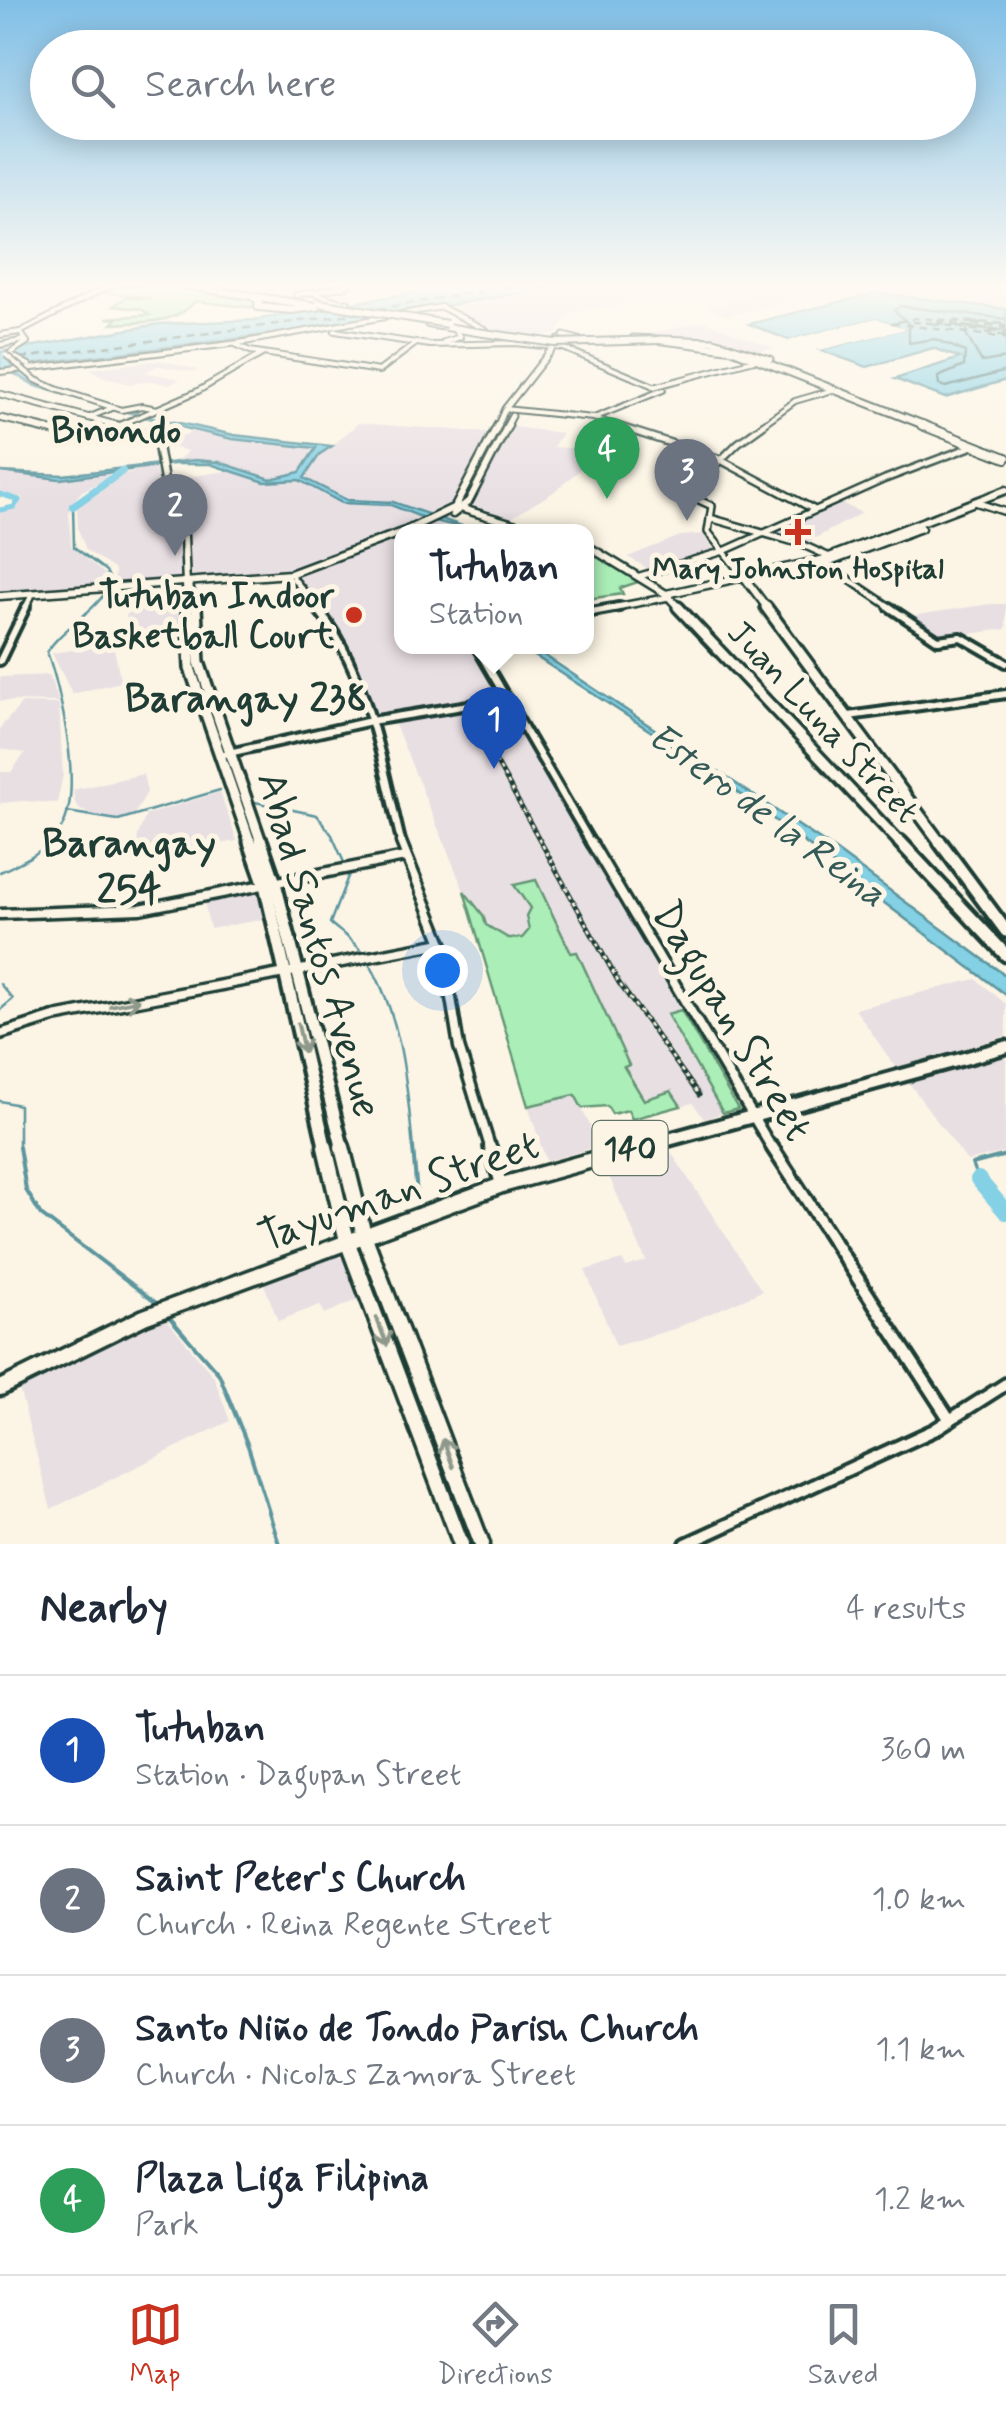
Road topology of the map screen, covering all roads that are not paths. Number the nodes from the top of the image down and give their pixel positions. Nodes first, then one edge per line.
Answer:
1 (6, 358) edge
2 (15, 358) edge
3 (91, 358) edge
4 (107, 358) edge
5 (247, 358) edge
6 (295, 358) edge
7 (396, 358) edge
8 (545, 358) edge
9 (593, 358) edge
10 (759, 358) edge
11 (765, 358) edge
12 (766, 358) edge
13 (0, 372) edge
14 (654, 386) junction
15 (833, 390) junction
16 (1, 395) edge
17 (111, 409) junction
18 (156, 411) junction
19 (504, 412) junction
20 (90, 417) junction
21 (0, 418) edge
22 (593, 418) junction
23 (109, 422) junction
24 (121, 424) junction
25 (107, 432) junction
26 (61, 433) joint
27 (81, 434) junction
28 (165, 441) junction
29 (148, 442) junction
30 (976, 446) junction
31 (1006, 455) edge
32 (720, 459) junction
33 (158, 465) junction
34 (1006, 493) edge
35 (975, 502) junction
36 (985, 504) junction
37 (463, 509) junction
38 (814, 510) junction
39 (1006, 512) edge
40 (710, 518) junction
41 (437, 519) junction
42 (424, 524) edge
43 (428, 524) edge
44 (513, 524) edge
45 (765, 534) junction
46 (394, 536) edge
47 (394, 536) edge
48 (594, 550) edge
49 (724, 551) junction
50 (829, 561) junction
51 (640, 576) junction
52 (294, 578) junction
53 (746, 580) junction
54 (189, 584) junction
55 (102, 590) junction
56 (666, 596) junction
57 (0, 597) edge
58 (30, 597) junction
59 (594, 611) edge
60 (480, 654) edge
61 (0, 661) edge
62 (1006, 663) edge
63 (1006, 694) edge
64 (505, 699) junction
65 (849, 716) junction
66 (371, 721) junction
67 (225, 754) junction
68 (406, 857) junction
69 (270, 884) junction
70 (0, 914) edge
71 (1006, 931) edge
72 (442, 943) junction
73 (1006, 955) edge
74 (292, 972) junction
75 (0, 1034) edge
76 (1006, 1046) edge
77 (750, 1116) junction
78 (502, 1185) junction
79 (364, 1236) junction
80 (348, 1241) junction
81 (1006, 1384) edge
82 (0, 1388) edge
83 (950, 1420) junction
84 (461, 1544) edge
85 (482, 1544) edge
86 (686, 1544) edge

1 - 17 street, bridge
2 - 3 street, bridge
4 - 13 street, bridge
5 - 18 street
6 - 7 street
8 - 19 main road
9 - 14 street
10 - 14 street
11 - 15 highway
12 - 31 highway
14 - 22 street
15 - 30 highway
15 - 32 street
16 - 20 main road
17 - 18 street
17 - 20 street
18 - 24 street
19 - 22 street
19 - 37 main road
19 - 41 main road
20 - 23 main road
21 - 26 main road
22 - 32 street
23 - 24 main road
23 - 27 main road
24 - 25 main road
24 - 28 main road
25 - 27 main road
25 - 29 main road
26 - 27 main road
28 - 29 main road
28 - 33 main road
29 - 33 main road, Abad Santos Avenue
30 - 31 highway
30 - 38 street
32 - 38 street
32 - 40 street
33 - 54 main road, Abad Santos Avenue
34 - 35 main road
34 - 36 main road
35 - 36 street
35 - 50 main road
36 - 39 street
36 - 50 main road
37 - 41 main road
37 - 44 main road
38 - 45 street
40 - 45 street
40 - 49 street
41 - 42 main road
41 - 43 main road
45 - 49 street
45 - 50 street
46 - 52 main road
47 - 54 main road
48 - 51 main road, Juan Luna Street
49 - 51 street
49 - 53 street
50 - 53 main road
50 - 62 street
51 - 56 main road, Juan Luna Street
52 - 54 main road
52 - 66 street
53 - 56 main road
53 - 65 main road
54 - 55 main road
54 - 67 main road, Abad Santos Avenue
55 - 57 main road
55 - 58 main road
56 - 59 street
56 - 73 main road, Juan Luna Street
57 - 58 main road
58 - 61 street
60 - 64 street, Dagupan Street
63 - 65 street
64 - 66 street
64 - 77 street, Dagupan Street
65 - 71 main road
66 - 67 street
66 - 68 street
67 - 69 main road, Abad Santos Avenue
68 - 69 street
68 - 72 street
69 - 70 street
69 - 74 main road, Abad Santos Avenue
72 - 74 street
72 - 78 street
75 -> 74 street
74 - 79 main road, Abad Santos Avenue
74 -> 80 main road, Abad Santos Avenue
76 - 77 main road, Tayuman Street / 140
77 - 78 main road, Tayuman Street / 140
77 - 83 street, Dagupan Street
78 - 79 main road, Tayuman Street / 140
79 - 80 main road, Tayuman Street / 140
85 -> 79 main road, Abad Santos Avenue
80 - 82 main road, Tayuman Street / 140
80 -> 84 main road, Abad Santos Avenue
81 - 83 street
83 - 86 street

